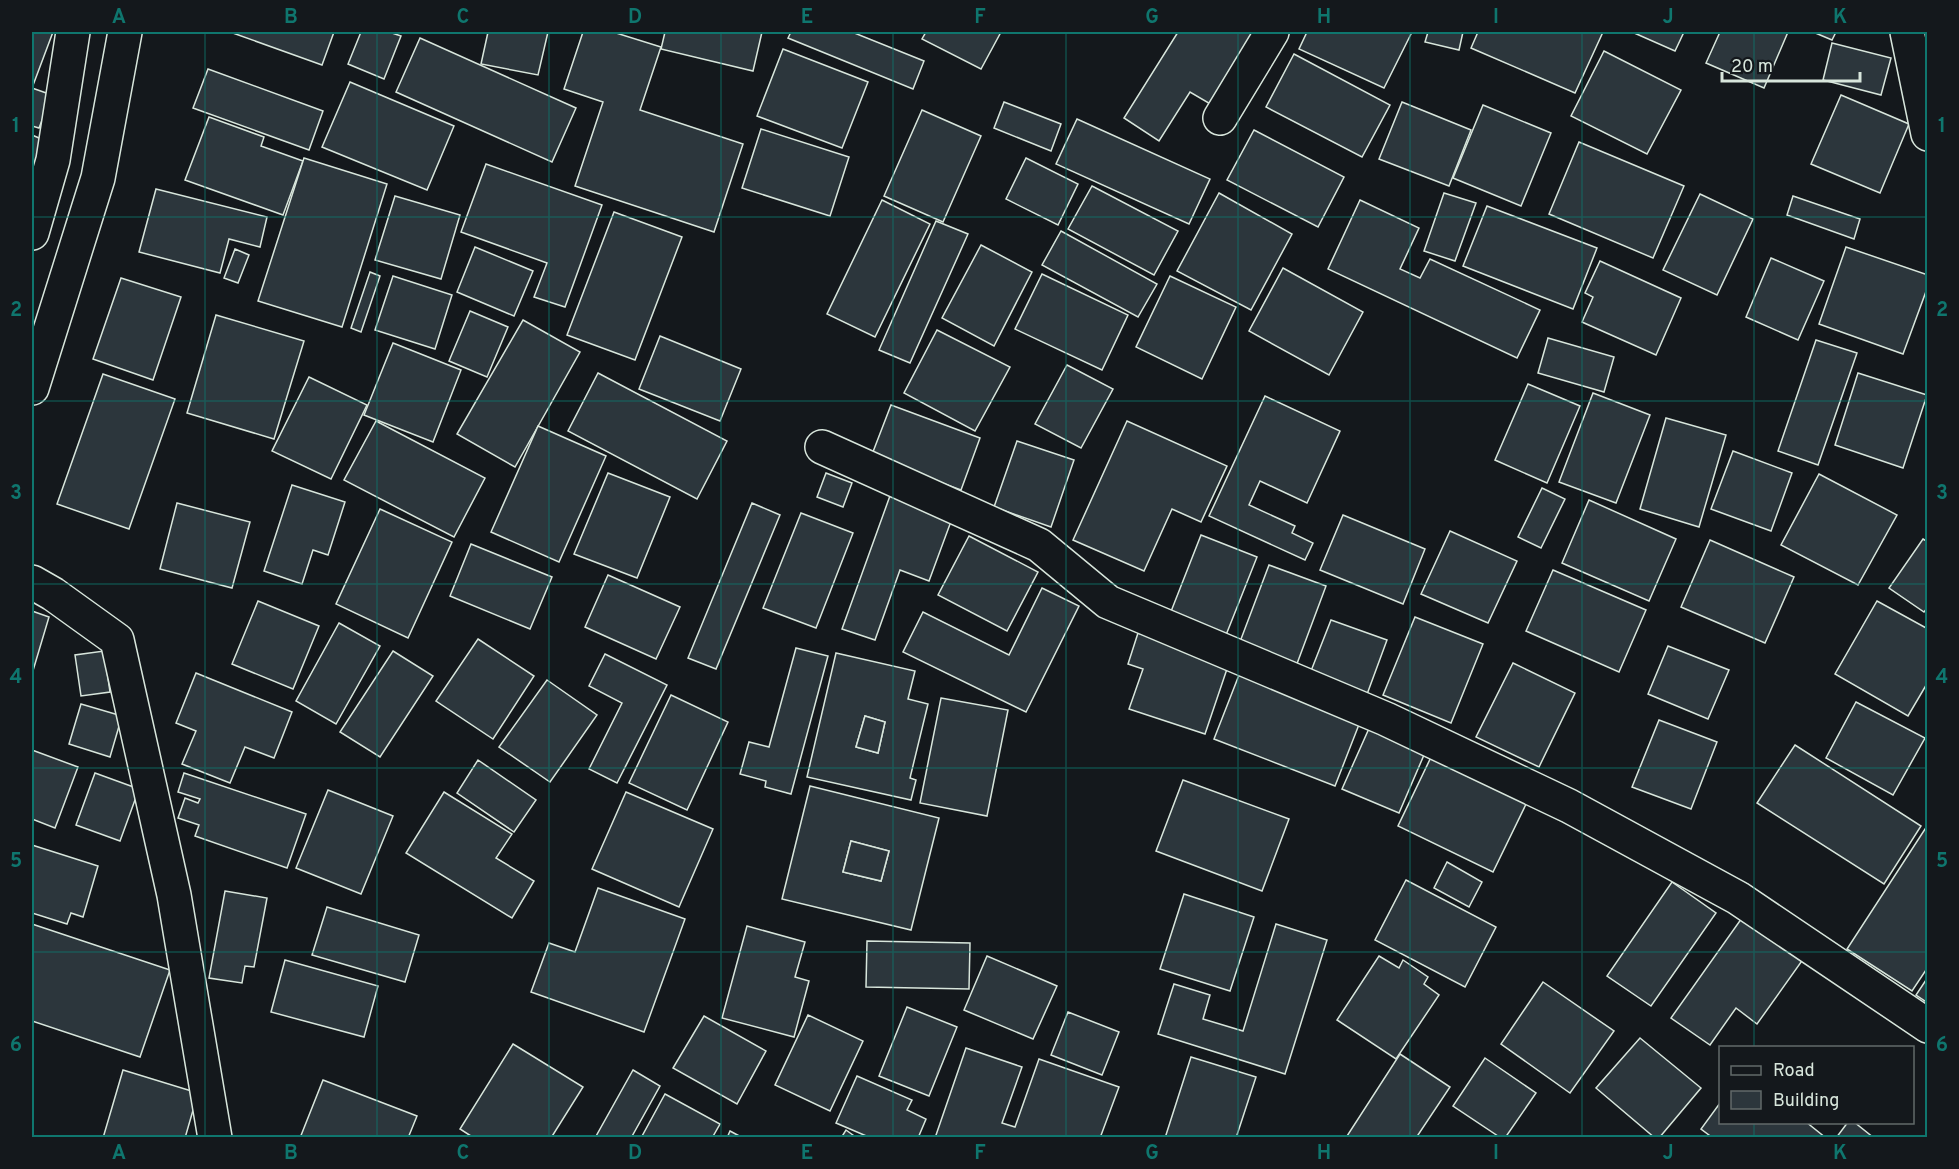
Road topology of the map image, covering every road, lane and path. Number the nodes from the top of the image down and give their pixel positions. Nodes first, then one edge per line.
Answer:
1 (73, 32) edge
2 (125, 32) edge
3 (1272, 32) edge
4 (1907, 32) edge
5 (1220, 118) dead end
6 (1928, 134) edge
7 (32, 232) edge
8 (32, 388) edge
9 (822, 447) dead end
10 (32, 582) edge
11 (1928, 1026) edge
12 (215, 1137) edge

1 - 7 street
2 - 8 street
3 - 5 street
4 - 6 street
9 - 11 street
10 - 12 street

